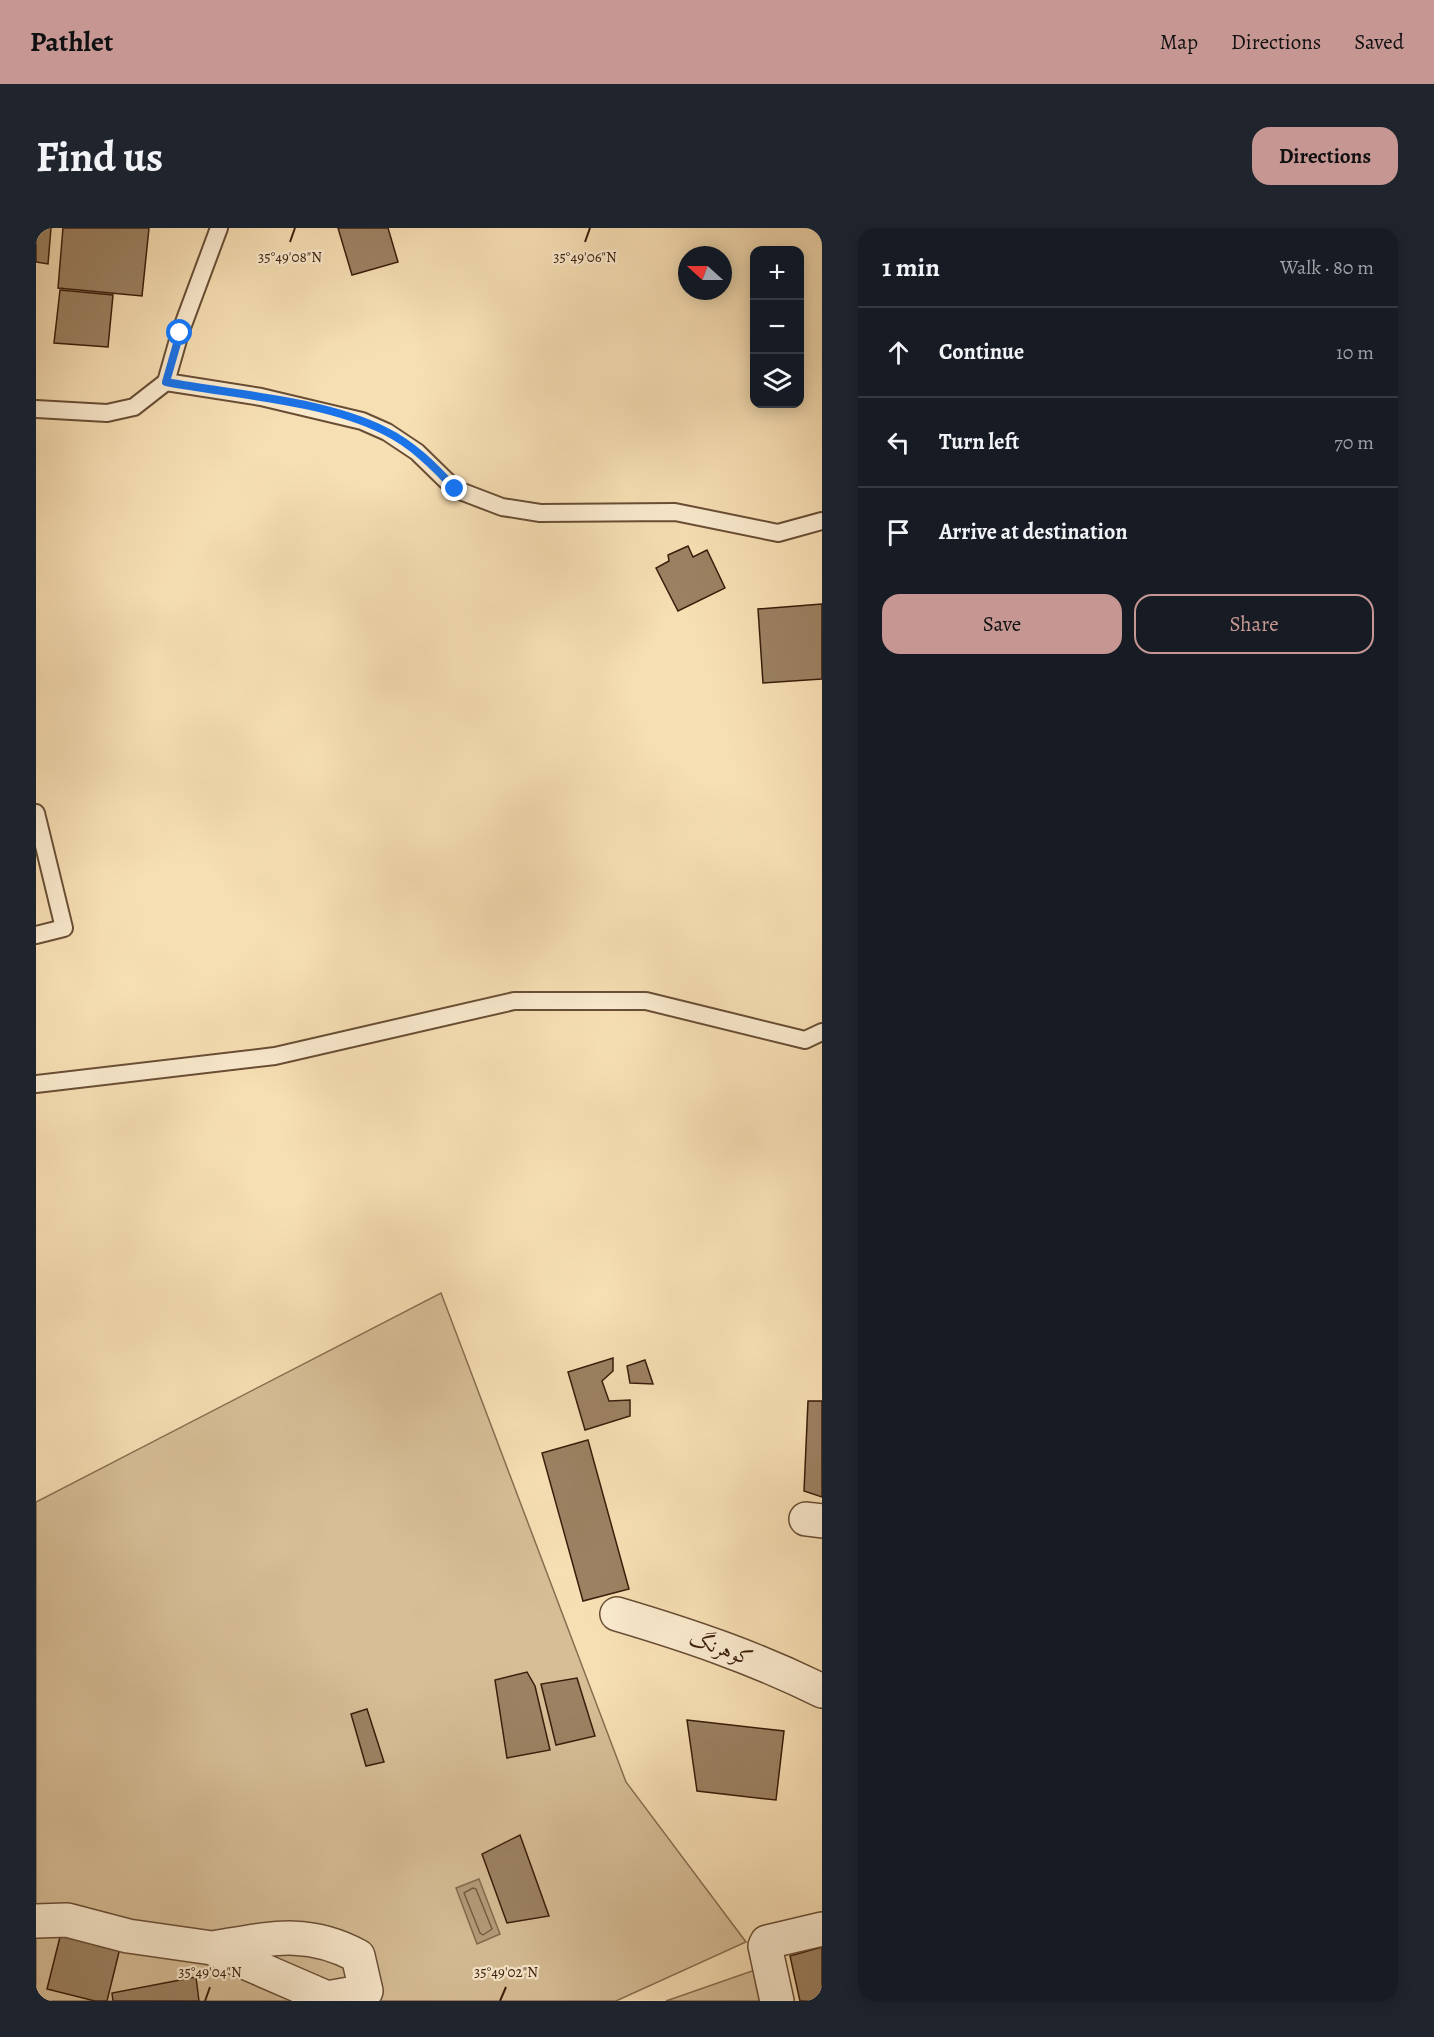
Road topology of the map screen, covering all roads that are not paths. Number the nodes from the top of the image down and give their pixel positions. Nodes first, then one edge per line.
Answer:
1 (219, 228) edge
2 (166, 382) junction
3 (36, 409) edge
4 (822, 521) edge
5 (36, 813) edge
6 (36, 935) edge
7 (822, 1032) edge
8 (36, 1084) edge
9 (617, 1614) dead end
10 (822, 1691) edge
11 (36, 1921) edge
12 (822, 1929) edge
13 (212, 1948) dead end
14 (777, 2001) edge

1 - 2 lane
2 - 3 lane
2 - 4 lane
5 - 6 lane
7 - 8 lane
9 - 10 street, کوهرنگ
11 - 13 street
12 - 14 street

